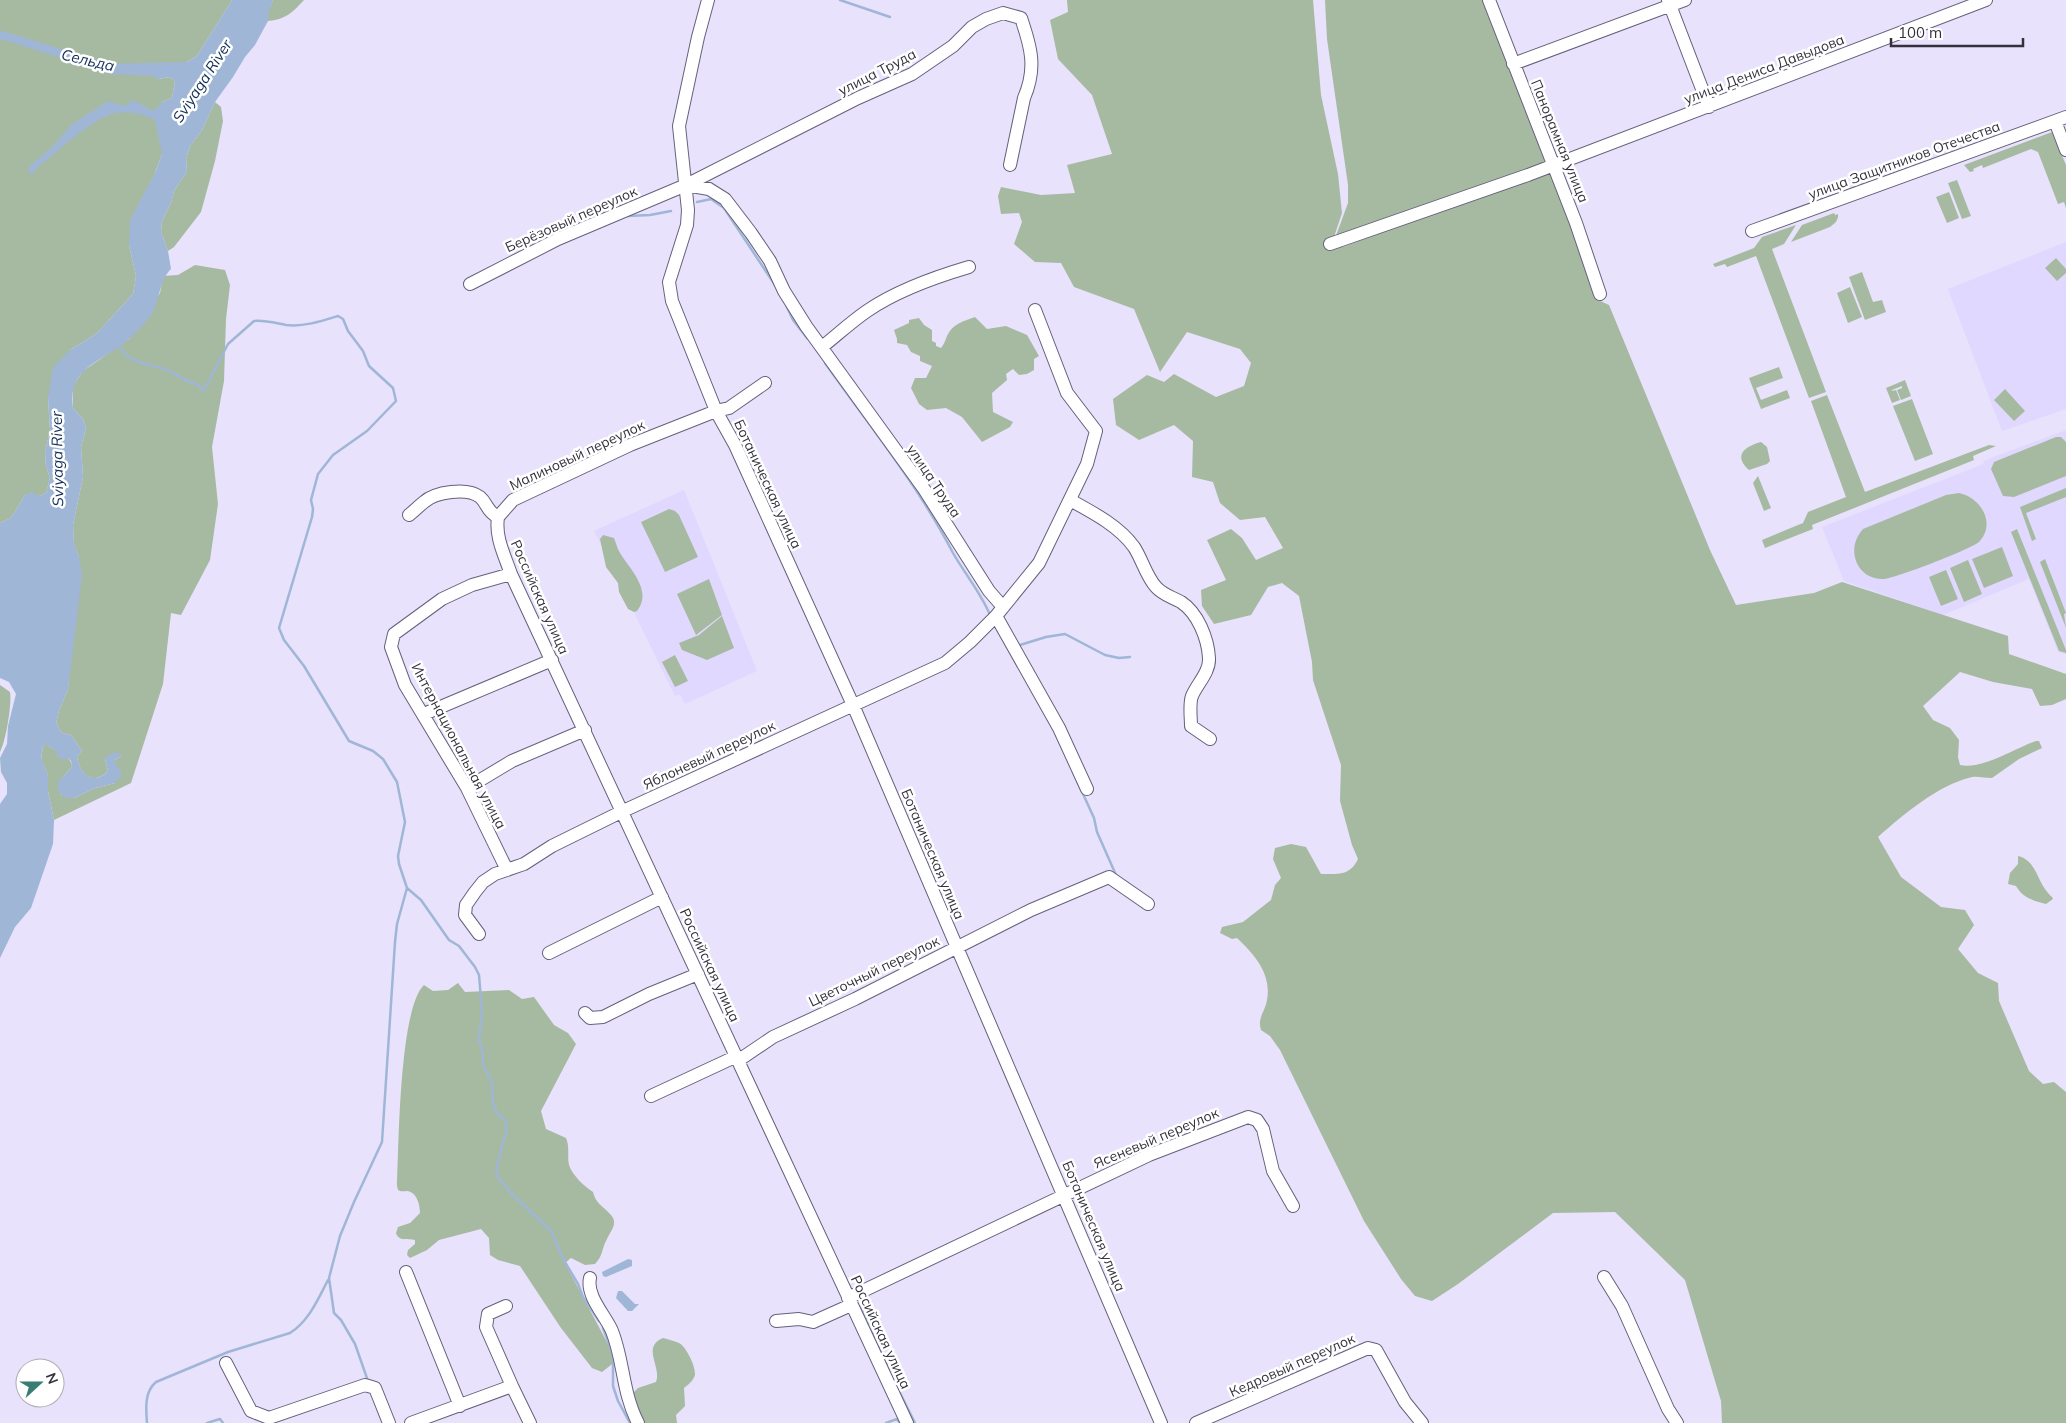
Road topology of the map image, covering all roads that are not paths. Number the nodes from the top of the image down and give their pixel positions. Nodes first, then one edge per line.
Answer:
1 (708, 0) edge
2 (1489, 0) edge
3 (1685, 0) edge
4 (1986, 0) edge
5 (1669, 3) edge
6 (1513, 64) junction
7 (1709, 107) junction
8 (2060, 119) edge
9 (2066, 150) edge
10 (1010, 165) dead end
11 (1553, 165) junction
12 (686, 185) junction
13 (1752, 232) dead end
14 (1330, 244) dead end
15 (968, 267) dead end
16 (470, 284) dead end
17 (1600, 294) dead end
18 (1035, 310) dead end
19 (822, 347) junction
20 (765, 383) dead end
21 (716, 411) junction
22 (1070, 500) junction
23 (409, 515) dead end
24 (498, 517) junction
25 (511, 574) junction
26 (1000, 611) junction
27 (552, 660) junction
28 (853, 705) junction
29 (424, 714) junction
30 (585, 730) junction
31 (1210, 739) dead end
32 (467, 788) junction
33 (1087, 789) dead end
34 (621, 812) junction
35 (507, 870) junction
36 (662, 898) junction
37 (1148, 904) dead end
38 (479, 934) dead end
39 (957, 947) junction
40 (549, 952) dead end
41 (698, 974) junction
42 (585, 1013) dead end
43 (738, 1058) junction
44 (651, 1096) dead end
45 (1064, 1194) junction
46 (1293, 1206) dead end
47 (406, 1272) dead end
48 (1604, 1277) dead end
49 (590, 1278) dead end
50 (850, 1302) junction
51 (506, 1306) dead end
52 (776, 1321) dead end
53 (226, 1363) dead end
54 (512, 1386) junction
55 (460, 1406) junction
56 (389, 1423) edge
57 (411, 1423) edge
58 (530, 1423) edge
59 (638, 1423) edge
60 (907, 1423) edge
61 (1161, 1423) edge
62 (1196, 1423) edge
63 (1422, 1423) edge
64 (1677, 1423) edge

1 - 12 street
2 - 6 street, Панорамная улица
3 - 5 street
4 - 7 street, улица Дениса Давыдова
5 - 6 street
5 - 7 street
6 - 11 street, Панорамная улица
7 - 11 street, улица Дениса Давыдова
8 - 9 street
8 - 13 street, улица Защитников Отечества
10 - 12 street, улица Труда
11 - 14 street, улица Дениса Давыдова
11 - 17 street, Панорамная улица
12 - 16 street, Берёзовый переулок
12 - 19 street, улица Труда
12 - 21 street, Ботаническая улица
15 - 19 street
18 - 22 street, Яблоневый переулок
19 - 26 street, улица Труда
20 - 21 street, Малиновый переулок
21 - 24 street, Малиновый переулок
21 - 28 street, Ботаническая улица
22 - 26 street, Яблоневый переулок
22 - 31 street
23 - 24 street
24 - 25 street, Российская улица
25 - 27 street, Российская улица
25 - 29 street, Интернациональная улица
26 - 28 street, Яблоневый переулок
26 - 33 street, улица Труда
27 - 29 street
27 - 30 street, Российская улица
28 - 34 street, Яблоневый переулок
28 - 39 street, Ботаническая улица
29 - 32 street, Интернациональная улица
30 - 32 street
30 - 34 street, Российская улица
32 - 35 street, Интернациональная улица
34 - 35 street, Яблоневый переулок
34 - 36 street, Российская улица
35 - 38 street, Яблоневый переулок
36 - 40 street
36 - 41 street, Российская улица
37 - 39 street, Цветочный переулок
39 - 43 street, Цветочный переулок
39 - 45 street, Ботаническая улица
41 - 42 street
41 - 43 street, Российская улица
43 - 44 street, Цветочный переулок
43 - 50 street, Российская улица
45 - 46 street, Ясеневый переулок
45 - 50 street, Ясеневый переулок
45 - 61 street, Ботаническая улица
47 - 55 street
48 - 64 street
49 - 59 street
50 - 52 street, Ясеневый переулок
50 - 60 street, Российская улица
51 - 54 street
53 - 56 street
54 - 55 street
54 - 58 street
55 - 57 street
62 - 63 street, Кедровый переулок

